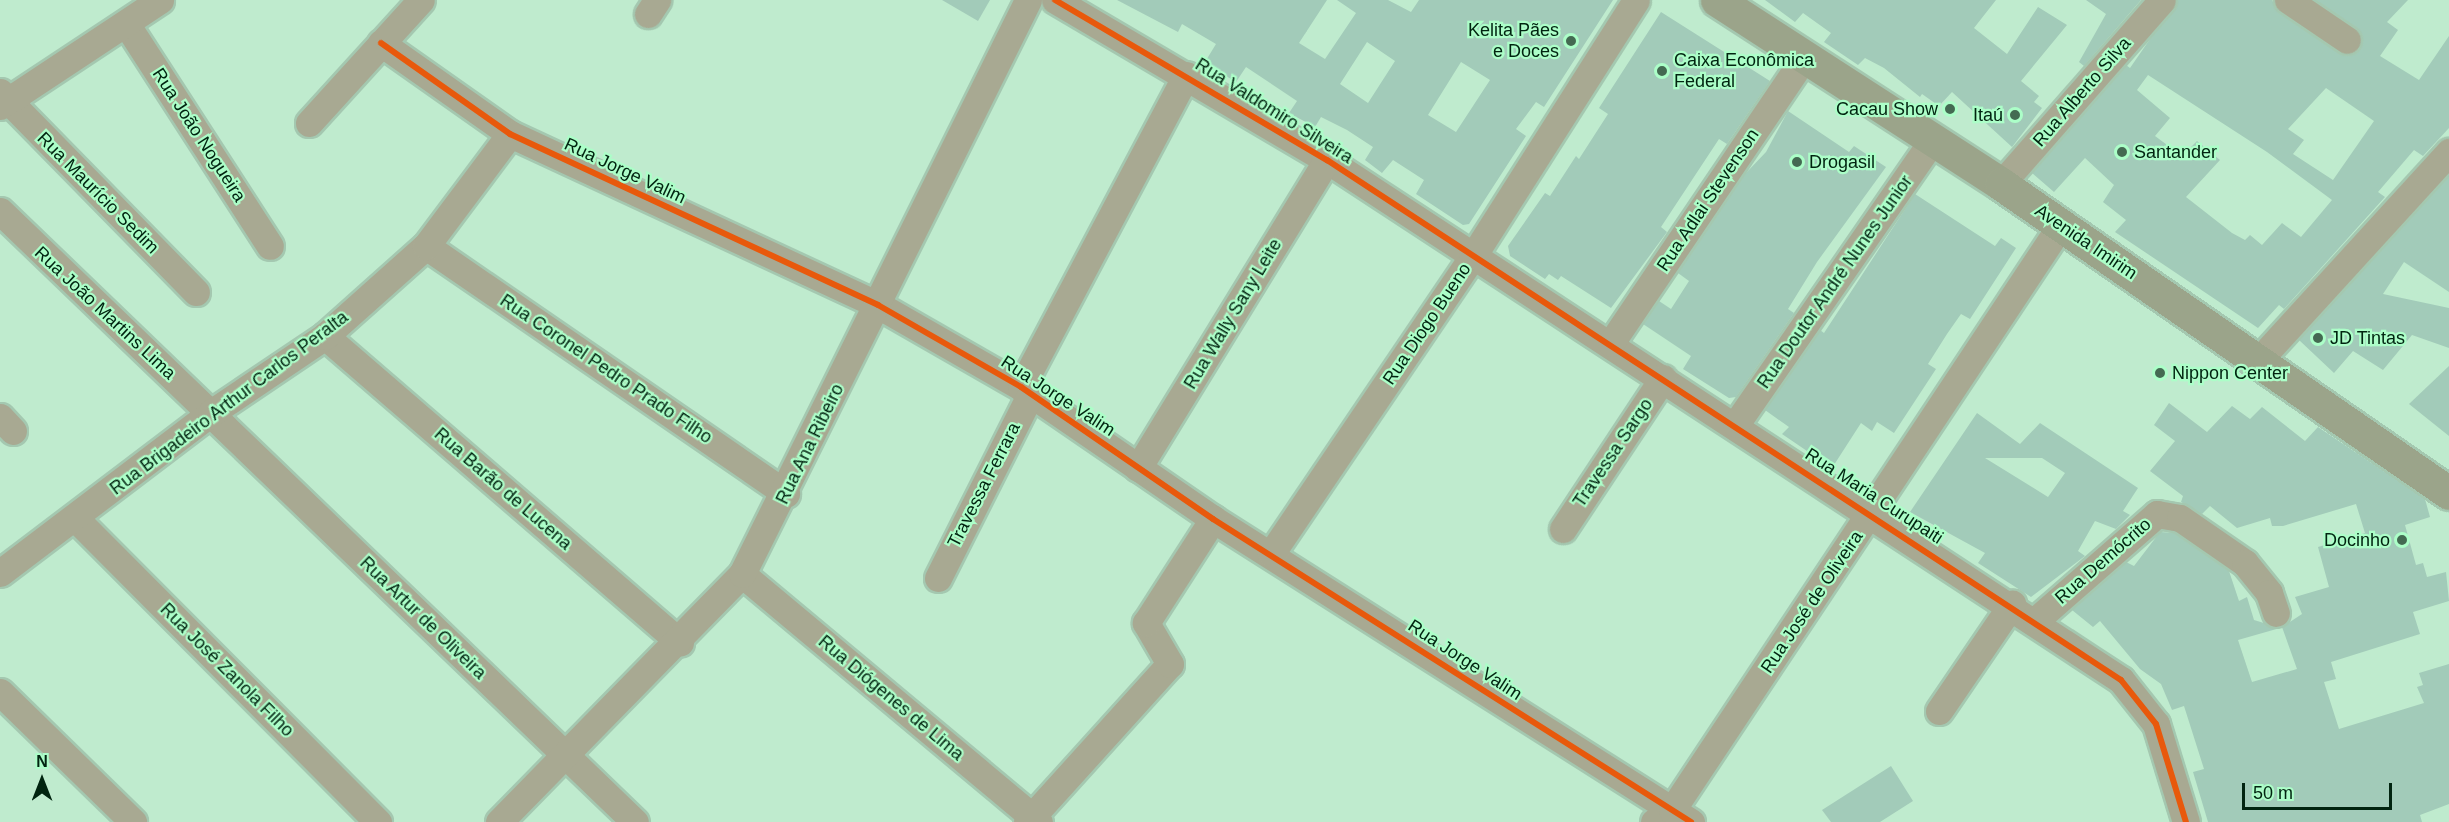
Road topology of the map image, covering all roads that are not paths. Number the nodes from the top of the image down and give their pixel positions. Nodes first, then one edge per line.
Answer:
1 (160, 0) edge
2 (421, 0) edge
3 (1028, 0) edge
4 (1055, 0) edge
5 (1636, 0) edge
6 (2162, 0) edge
7 (2288, 0) edge
8 (1730, 3) edge
9 (127, 25) junction
10 (2348, 40) dead end
11 (381, 43) junction
12 (1805, 57) junction
13 (1186, 75) junction
14 (2, 100) edge
15 (309, 123) dead end
16 (510, 134) junction
17 (1933, 140) junction
18 (2449, 152) edge
19 (1327, 160) junction
20 (2001, 183) junction
21 (2061, 225) junction
22 (5, 227) edge
23 (270, 246) dead end
24 (426, 246) junction
25 (1473, 256) junction
26 (196, 292) dead end
27 (878, 305) junction
28 (325, 336) junction
29 (1611, 343) junction
30 (2259, 360) junction
31 (1663, 378) junction
32 (1026, 390) junction
33 (211, 413) junction
34 (1736, 424) junction
35 (1138, 468) junction
36 (786, 493) junction
37 (2448, 496) edge
38 (1872, 513) junction
39 (76, 519) junction
40 (1213, 519) junction
41 (1563, 529) dead end
42 (1271, 554) junction
43 (0, 573) edge
44 (742, 574) junction
45 (938, 578) dead end
46 (2012, 604) junction
47 (2276, 612) dead end
48 (2036, 620) junction
49 (680, 642) junction
50 (0, 692) edge
51 (1939, 711) dead end
52 (567, 757) junction
53 (1672, 818) edge
54 (1033, 820) edge
55 (133, 822) edge
56 (378, 822) edge
57 (499, 822) edge
58 (635, 822) edge
59 (2186, 822) edge

1 - 9 street
2 - 11 street
3 - 27 street, Rua Ana Ribeiro
4 - 13 street, Rua Valdomiro Silveira
5 - 25 street, Rua Diogo Bueno
6 - 20 street, Rua Alberto Silva
7 - 10 street
8 - 12 main road, Avenida Imirim
9 - 14 street
9 - 23 street, Rua João Nogueira
11 - 15 street
11 - 16 street, Rua Jorge Valim
12 - 17 main road, Avenida Imirim
12 - 29 street, Rua Adlai Stevenson
13 - 19 street, Rua Valdomiro Silveira
13 - 32 street, Travessa Ferrara
14 - 26 street, Rua Maurício Sedim
16 - 24 street, Rua Brigadeiro Arthur Carlos Peralta
16 - 27 street, Rua Jorge Valim
17 - 20 main road, Avenida Imirim
17 - 34 street, Rua Doutor André Nunes Junior
18 - 30 street
19 - 25 street, Rua Valdomiro Silveira
19 - 35 street, Rua Wally Sany Leite
20 - 21 main road, Avenida Imirim
21 - 30 main road, Avenida Imirim
21 - 38 street, Rua José de Oliveira
22 - 33 street, Rua João Martins Lima
24 - 28 street, Rua Brigadeiro Arthur Carlos Peralta
24 - 36 street, Rua Coronel Pedro Prado Filho
25 - 29 street, Rua Maria Curupaiti
25 - 42 street, Rua Diogo Bueno
27 - 32 street, Rua Jorge Valim
27 - 36 street, Rua Ana Ribeiro
28 - 33 street, Rua Brigadeiro Arthur Carlos Peralta
28 - 49 street, Rua Barão de Lucena
29 - 31 street, Rua Maria Curupaiti
30 - 37 main road, Avenida Imirim
31 - 34 street, Rua Maria Curupaiti
31 - 41 street, Travessa Sargo
32 - 35 street, Rua Jorge Valim
32 - 45 street, Travessa Ferrara
33 - 39 street, Rua Brigadeiro Arthur Carlos Peralta
33 - 52 street, Rua Artur de Oliveira
34 - 38 street, Rua Maria Curupaiti
35 - 40 street, Rua Jorge Valim
36 - 44 street, Rua Ana Ribeiro
38 - 46 street, Rua Maria Curupaiti
38 - 53 street, Rua José de Oliveira
39 - 43 street, Rua Brigadeiro Arthur Carlos Peralta
39 - 56 street, Rua José Zanola Filho
40 - 42 street, Rua Jorge Valim
40 - 54 street
42 - 53 street, Rua Jorge Valim
44 - 49 street, Rua Ana Ribeiro
44 - 54 street, Rua Diógenes de Lima
46 - 48 street, Rua Maria Curupaiti
46 - 51 street
47 - 48 street, Rua Demócrito
48 - 59 street, Rua Maria Curupaiti
49 - 52 street, Rua Ana Ribeiro
50 - 55 street
52 - 57 street, Rua Ana Ribeiro
52 - 58 street, Rua Artur de Oliveira

